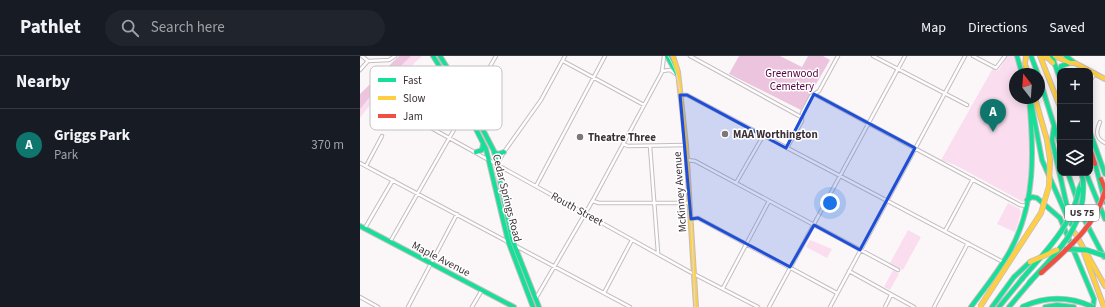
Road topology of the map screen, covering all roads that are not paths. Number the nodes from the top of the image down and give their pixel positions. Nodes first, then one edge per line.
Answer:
1 (395, 56) edge
2 (433, 56) edge
3 (440, 56) edge
4 (496, 56) edge
5 (565, 56) edge
6 (605, 56) edge
7 (666, 56) edge
8 (673, 56) edge
9 (690, 56) edge
10 (838, 56) edge
11 (873, 56) edge
12 (905, 56) edge
13 (965, 56) edge
14 (973, 56) edge
15 (1005, 56) edge
16 (1026, 56) edge
17 (1031, 56) edge
18 (1040, 56) edge
19 (1055, 56) edge
20 (1066, 56) edge
21 (363, 57) edge
22 (1018, 57) edge
23 (1051, 58) edge
24 (368, 61) junction
25 (563, 61) junction
26 (1072, 61) edge
27 (446, 65) edge
28 (440, 66) edge
29 (490, 66) edge
30 (1021, 68) edge
31 (1026, 68) edge
32 (1036, 68) edge
33 (1061, 68) edge
34 (360, 70) edge
35 (898, 70) junction
36 (1057, 71) edge
37 (662, 72) junction
38 (1094, 73) joint
39 (678, 75) junction
40 (594, 77) junction
41 (1105, 79) edge
42 (814, 94) junction
43 (944, 94) junction
44 (680, 95) junction
45 (1045, 97) edge
46 (1029, 104) edge
47 (1030, 104) edge
48 (1037, 104) edge
49 (1058, 104) edge
50 (644, 105) junction
51 (967, 105) dead end
52 (801, 117) junction
53 (1100, 122) dead end
54 (869, 124) junction
55 (1054, 126) junction
56 (437, 130) edge
57 (454, 130) edge
58 (476, 130) edge
59 (483, 130) edge
60 (382, 136) dead end
61 (763, 136) junction
62 (450, 137) junction
63 (1058, 140) edge
64 (1093, 140) edge
65 (482, 141) junction
66 (1105, 143) edge
67 (623, 144) junction
68 (650, 146) junction
69 (686, 146) junction
70 (787, 148) junction
71 (915, 148) junction
72 (494, 151) junction
73 (476, 152) junction
74 (504, 152) junction
75 (1093, 157) edge
76 (489, 160) junction
77 (687, 160) junction
78 (360, 163) edge
79 (1095, 163) junction
80 (497, 164) junction
81 (366, 166) junction
82 (1105, 174) edge
83 (840, 176) junction
84 (1069, 176) edge
85 (1082, 176) edge
86 (1087, 176) edge
87 (973, 179) junction
88 (393, 180) junction
89 (1083, 180) junction
90 (736, 183) junction
91 (536, 186) junction
92 (1105, 190) edge
93 (418, 193) junction
94 (593, 200) junction
95 (887, 200) junction
96 (1027, 200) junction
97 (769, 201) junction
98 (1105, 202) edge
99 (654, 203) junction
100 (690, 203) junction
101 (1026, 206) junction
102 (457, 214) junction
103 (585, 214) junction
104 (691, 219) junction
105 (1105, 219) edge
106 (1070, 224) junction
107 (814, 225) junction
108 (362, 227) edge
109 (945, 231) junction
110 (1075, 233) junction
111 (632, 240) junction
112 (508, 241) junction
113 (390, 242) junction
114 (968, 243) junction
115 (1096, 243) junction
116 (746, 244) junction
117 (514, 245) junction
118 (860, 250) junction
119 (658, 254) junction
120 (1105, 257) edge
121 (1003, 262) junction
122 (1105, 262) edge
123 (431, 263) junction
124 (555, 266) junction
125 (790, 267) junction
126 (898, 270) dead end
127 (849, 271) junction
128 (695, 274) junction
129 (1029, 283) junction
130 (1105, 286) edge
131 (723, 288) junction
132 (482, 290) junction
133 (604, 293) junction
134 (837, 293) junction
135 (891, 295) junction
136 (360, 297) edge
137 (535, 298) junction
138 (378, 307) edge
139 (408, 307) edge
140 (472, 307) edge
141 (514, 307) edge
142 (533, 307) edge
143 (539, 307) edge
144 (628, 307) edge
145 (696, 307) edge
146 (758, 307) edge
147 (769, 307) edge
148 (830, 307) edge
149 (885, 307) edge
150 (914, 307) edge
151 (934, 307) edge
152 (971, 307) edge
153 (980, 307) edge
154 (992, 307) edge
155 (999, 307) edge
156 (1009, 307) edge
157 (1022, 307) edge
158 (1045, 307) edge
159 (1074, 307) edge
160 (1093, 307) edge
161 (1104, 307) edge

1 - 24 street
2 - 28 main road, Cedar Springs Road
3 - 27 main road, Cedar Springs Road
4 - 29 street
5 - 25 street
6 - 40 street
7 - 37 street
7 - 39 main road, McKinney Avenue
8 - 39 main road, McKinney Avenue
9 - 52 street
10 - 42 street
11 - 35 street
12 - 35 street
13 - 43 street
14 - 15 street
16 - 31 main road
17 - 32 main road
18 - 23 main road
18 - 49 main road
19 - 26 main road
20 - 26 main road
21 - 24 street
22 - 30 main road
23 - 36 main road
24 - 34 street
25 - 40 street
25 - 74 street
26 - 33 main road
26 - 38 main road
35 - 43 street
35 - 54 street
37 - 39 street
37 - 50 street
38 - 41 main road
39 - 44 main road, McKinney Avenue
40 - 50 street
40 - 91 street
42 - 52 street
42 - 54 street
43 - 51 street
43 - 71 street
44 - 61 street
44 - 69 main road, McKinney Avenue
45 - 55 main road
46 - 96 main road
47 - 106 main road
48 - 153 main road, bridge
50 - 67 street
52 - 70 street
53 - 66 street
54 - 71 street
54 - 83 street
55 - 63 main road
55 - 106 main road
56 - 62 street, Routh Street
57 - 62 street
58 - 65 main road, Cedar Springs Road
59 - 72 main road, Cedar Springs Road
60 - 81 street
61 - 70 street
61 - 90 street
62 - 73 street, Routh Street
62 - 93 street
64 - 82 main road
65 - 73 main road
65 - 76 main road, Cedar Springs Road
67 - 68 street
67 - 94 street
68 - 69 street
68 - 99 street
69 - 77 main road, McKinney Avenue
70 - 83 street
71 - 87 street
71 - 95 street
72 - 74 main road
72 - 80 main road, Cedar Springs Road
73 - 76 street, Routh Street
74 - 80 street
75 - 79 main road
76 - 80 street, Routh Street
76 - 112 main road, Cedar Springs Road
77 - 90 street
77 - 100 main road, McKinney Avenue
78 - 81 street
79 - 92 main road
79 - 98 main road
80 - 91 street, Routh Street
80 - 117 main road, Cedar Springs Road
81 - 88 street
83 - 95 street
83 - 107 street
84 - 115 main road, US 75
85 - 89 main road
86 - 105 main road, US 75
87 - 101 street
87 - 109 street
88 - 93 street
88 - 108 street
89 - 129 main road, bridge
89 - 155 main road, bridge
90 - 97 street
91 - 103 street, Routh Street
92 - 129 main road, bridge
93 - 102 street
93 - 113 street
94 - 99 street
94 - 103 street
95 - 109 street
95 - 118 street
96 - 101 main road
96 - 160 main road
97 - 107 street
97 - 116 street
99 - 100 street
99 - 119 street
100 - 104 main road, McKinney Avenue
101 - 121 main road
102 - 112 street
102 - 123 street
103 - 111 street, Routh Street
103 - 124 street
104 - 116 street
104 - 128 main road, McKinney Avenue
106 - 110 main road
107 - 118 street
107 - 125 street
108 - 113 main road, Maple Avenue
109 - 114 street
110 - 130 main road
110 - 161 main road
111 - 119 street, Routh Street
111 - 133 street
112 - 117 street
112 - 142 main road, Cedar Springs Road
113 - 123 main road, Maple Avenue
114 - 121 street
114 - 151 street
115 - 120 main road
115 - 122 main road
116 - 125 street
116 - 131 street
117 - 124 street
117 - 137 main road, Cedar Springs Road
118 - 126 street
118 - 127 street
119 - 128 street, Routh Street
120 - 154 main road, bridge
121 - 152 main road
123 - 132 main road, Maple Avenue
123 - 139 street
124 - 133 street
124 - 137 street
125 - 134 street
125 - 147 street
127 - 134 street
127 - 135 street
128 - 131 street, Routh Street
128 - 145 main road, McKinney Avenue
129 - 156 main road
131 - 146 street, Routh Street
132 - 140 street
132 - 141 main road, Maple Avenue
133 - 144 street
134 - 148 street
135 - 149 street
135 - 150 street
136 - 138 street
137 - 143 main road, Cedar Springs Road
157 - 160 main road, bridge
158 - 159 main road

